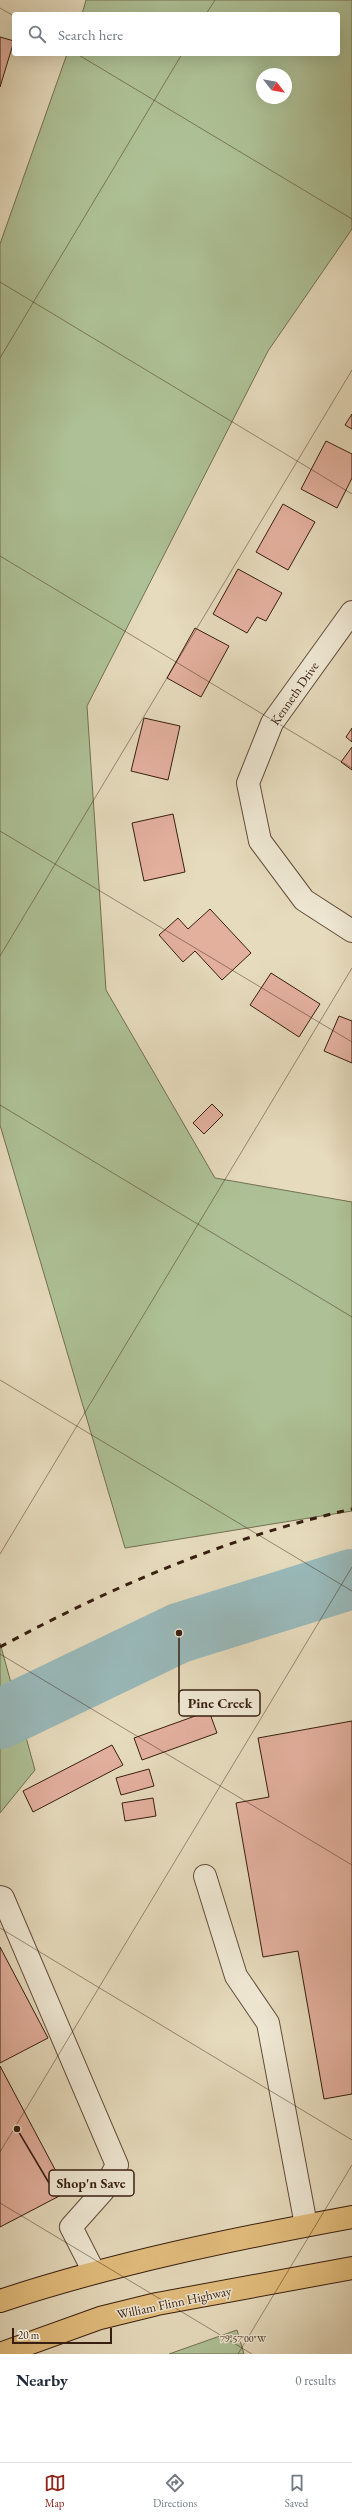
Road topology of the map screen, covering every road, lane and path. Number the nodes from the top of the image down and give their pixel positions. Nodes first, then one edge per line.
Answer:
1 (352, 612) edge
2 (352, 931) edge
3 (205, 1876) dead end
4 (0, 1897) edge
5 (352, 2217) edge
6 (306, 2225) junction
7 (352, 2268) edge
8 (94, 2272) junction
9 (0, 2301) edge
10 (0, 2354) edge

1 - 2 street, Kenneth Drive
3 - 6 street
4 - 8 street
5 - 6 highway
6 - 8 highway
7 - 10 highway, William Flinn Highway
8 - 9 highway

